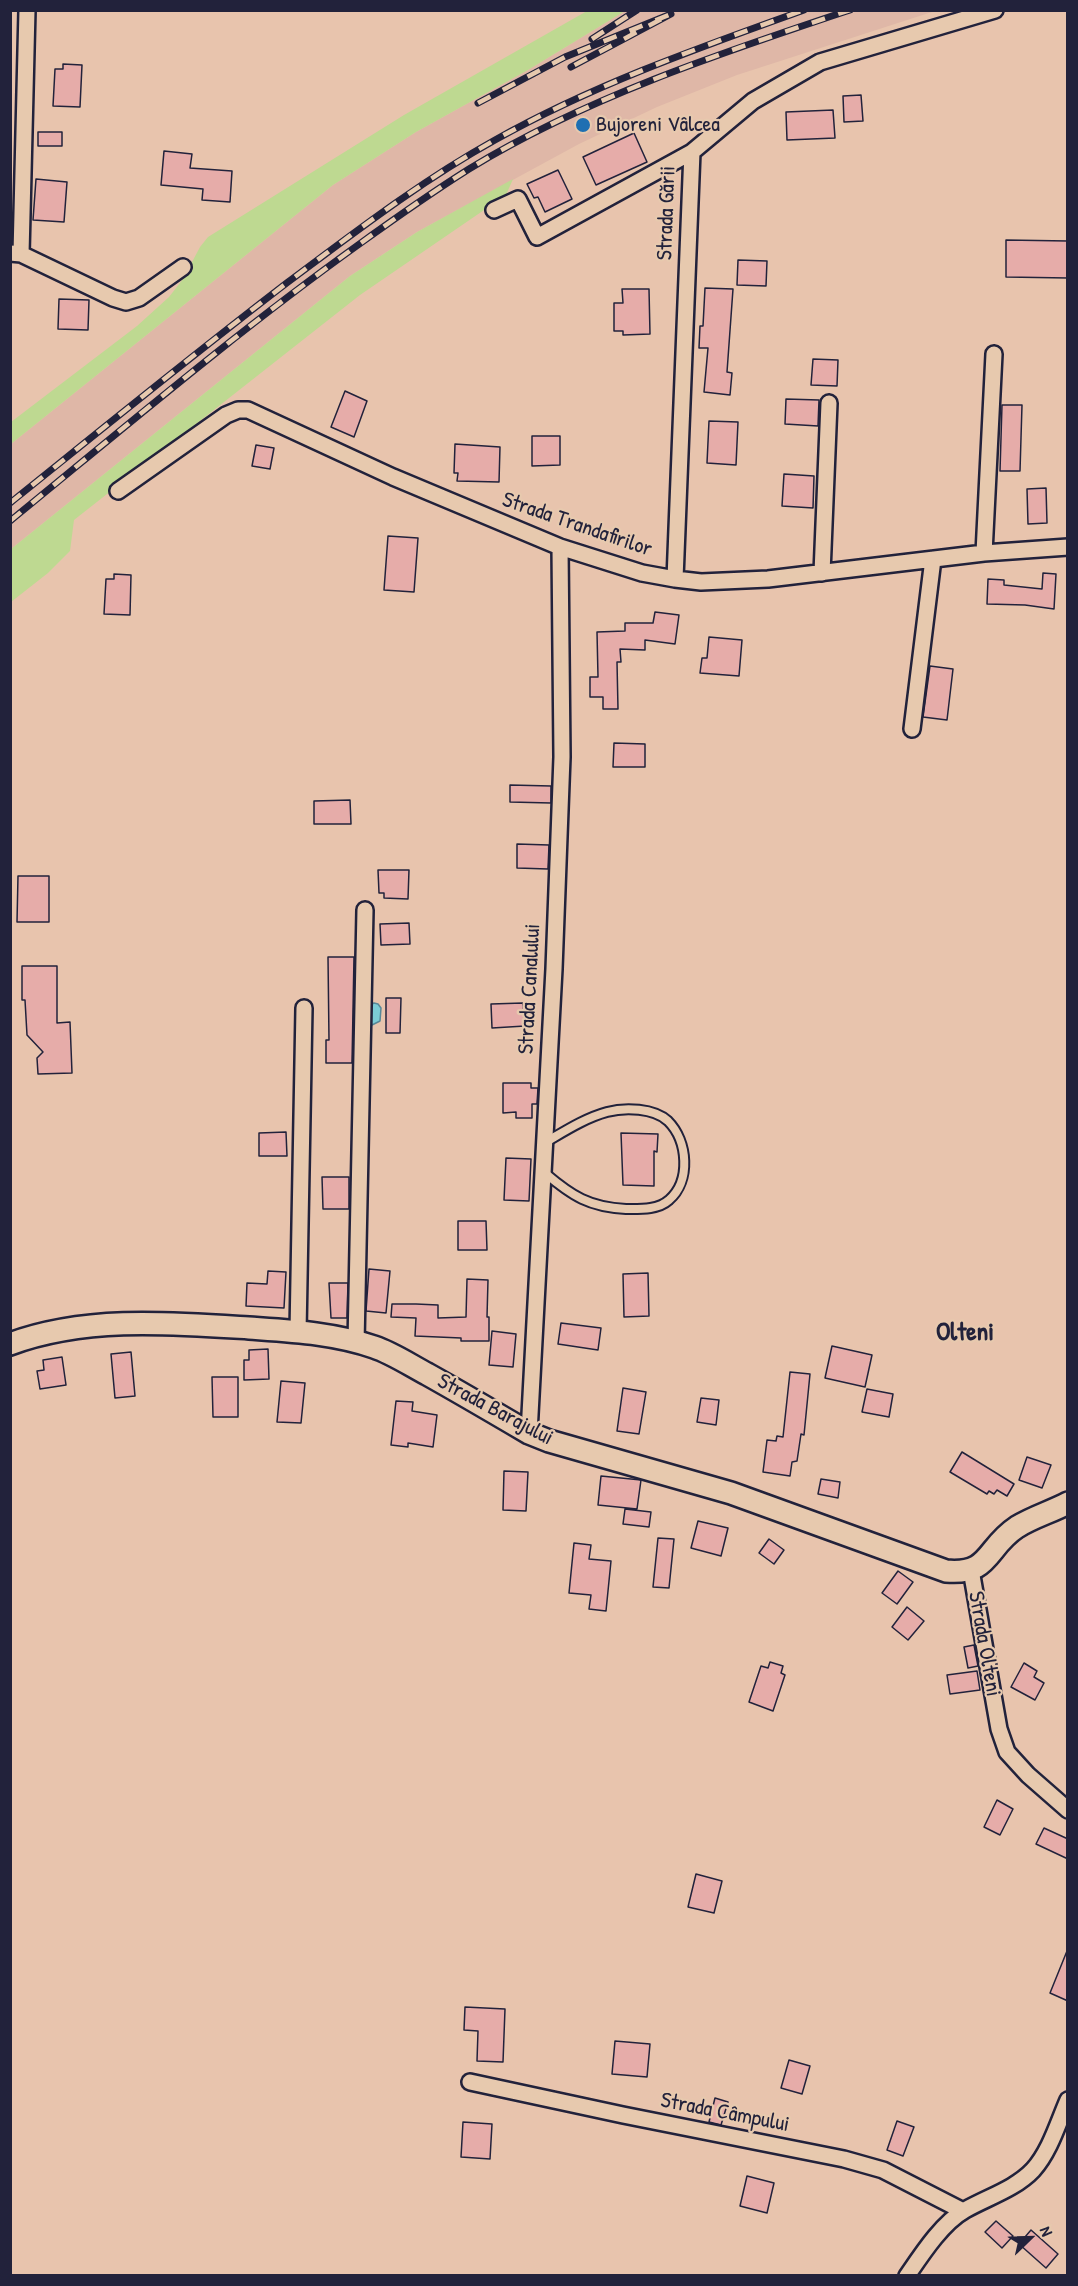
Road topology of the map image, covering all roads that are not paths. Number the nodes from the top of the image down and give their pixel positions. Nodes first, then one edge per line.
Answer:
1 (27, 10) edge
2 (995, 10) edge
3 (692, 152) junction
4 (494, 210) dead end
5 (16, 253) edge
6 (183, 267) dead end
7 (994, 354) dead end
8 (829, 403) dead end
9 (118, 491) dead end
10 (560, 547) junction
11 (1068, 547) edge
12 (984, 553) junction
13 (933, 559) junction
14 (822, 573) junction
15 (675, 579) junction
16 (912, 729) dead end
17 (365, 910) dead end
18 (304, 1008) dead end
19 (545, 1143) junction
20 (543, 1172) junction
21 (298, 1332) junction
22 (356, 1342) junction
23 (10, 1344) edge
24 (529, 1433) junction
25 (1068, 1503) edge
26 (971, 1570) junction
27 (1068, 1810) edge
28 (470, 2082) dead end
29 (1068, 2100) edge
30 (963, 2211) junction
31 (907, 2276) edge

1 - 5 street
2 - 3 street, Strada Gării
3 - 4 street
3 - 15 street, Strada Gării
5 - 6 street
7 - 12 street
8 - 14 street
9 - 10 street, Strada Trandafirilor
10 - 15 street, Strada Trandafirilor
10 - 19 street, Strada Canalului
11 - 12 street, Strada Trandafirilor
12 - 13 street, Strada Trandafirilor
13 - 14 street, Strada Trandafirilor
13 - 16 street
14 - 15 street, Strada Trandafirilor
17 - 22 street
18 - 21 street
19 - 20 street, Strada Canalului
19 - 20 lane
20 - 24 street, Strada Canalului
21 - 22 street, Strada Barajului
21 - 23 street, Strada Barajului
22 - 24 street, Strada Barajului
24 - 26 street, Strada Barajului
25 - 26 street, Strada Olteni
26 - 27 street, Strada Olteni
28 - 30 street, Strada Câmpului
29 - 30 street
30 - 31 street

